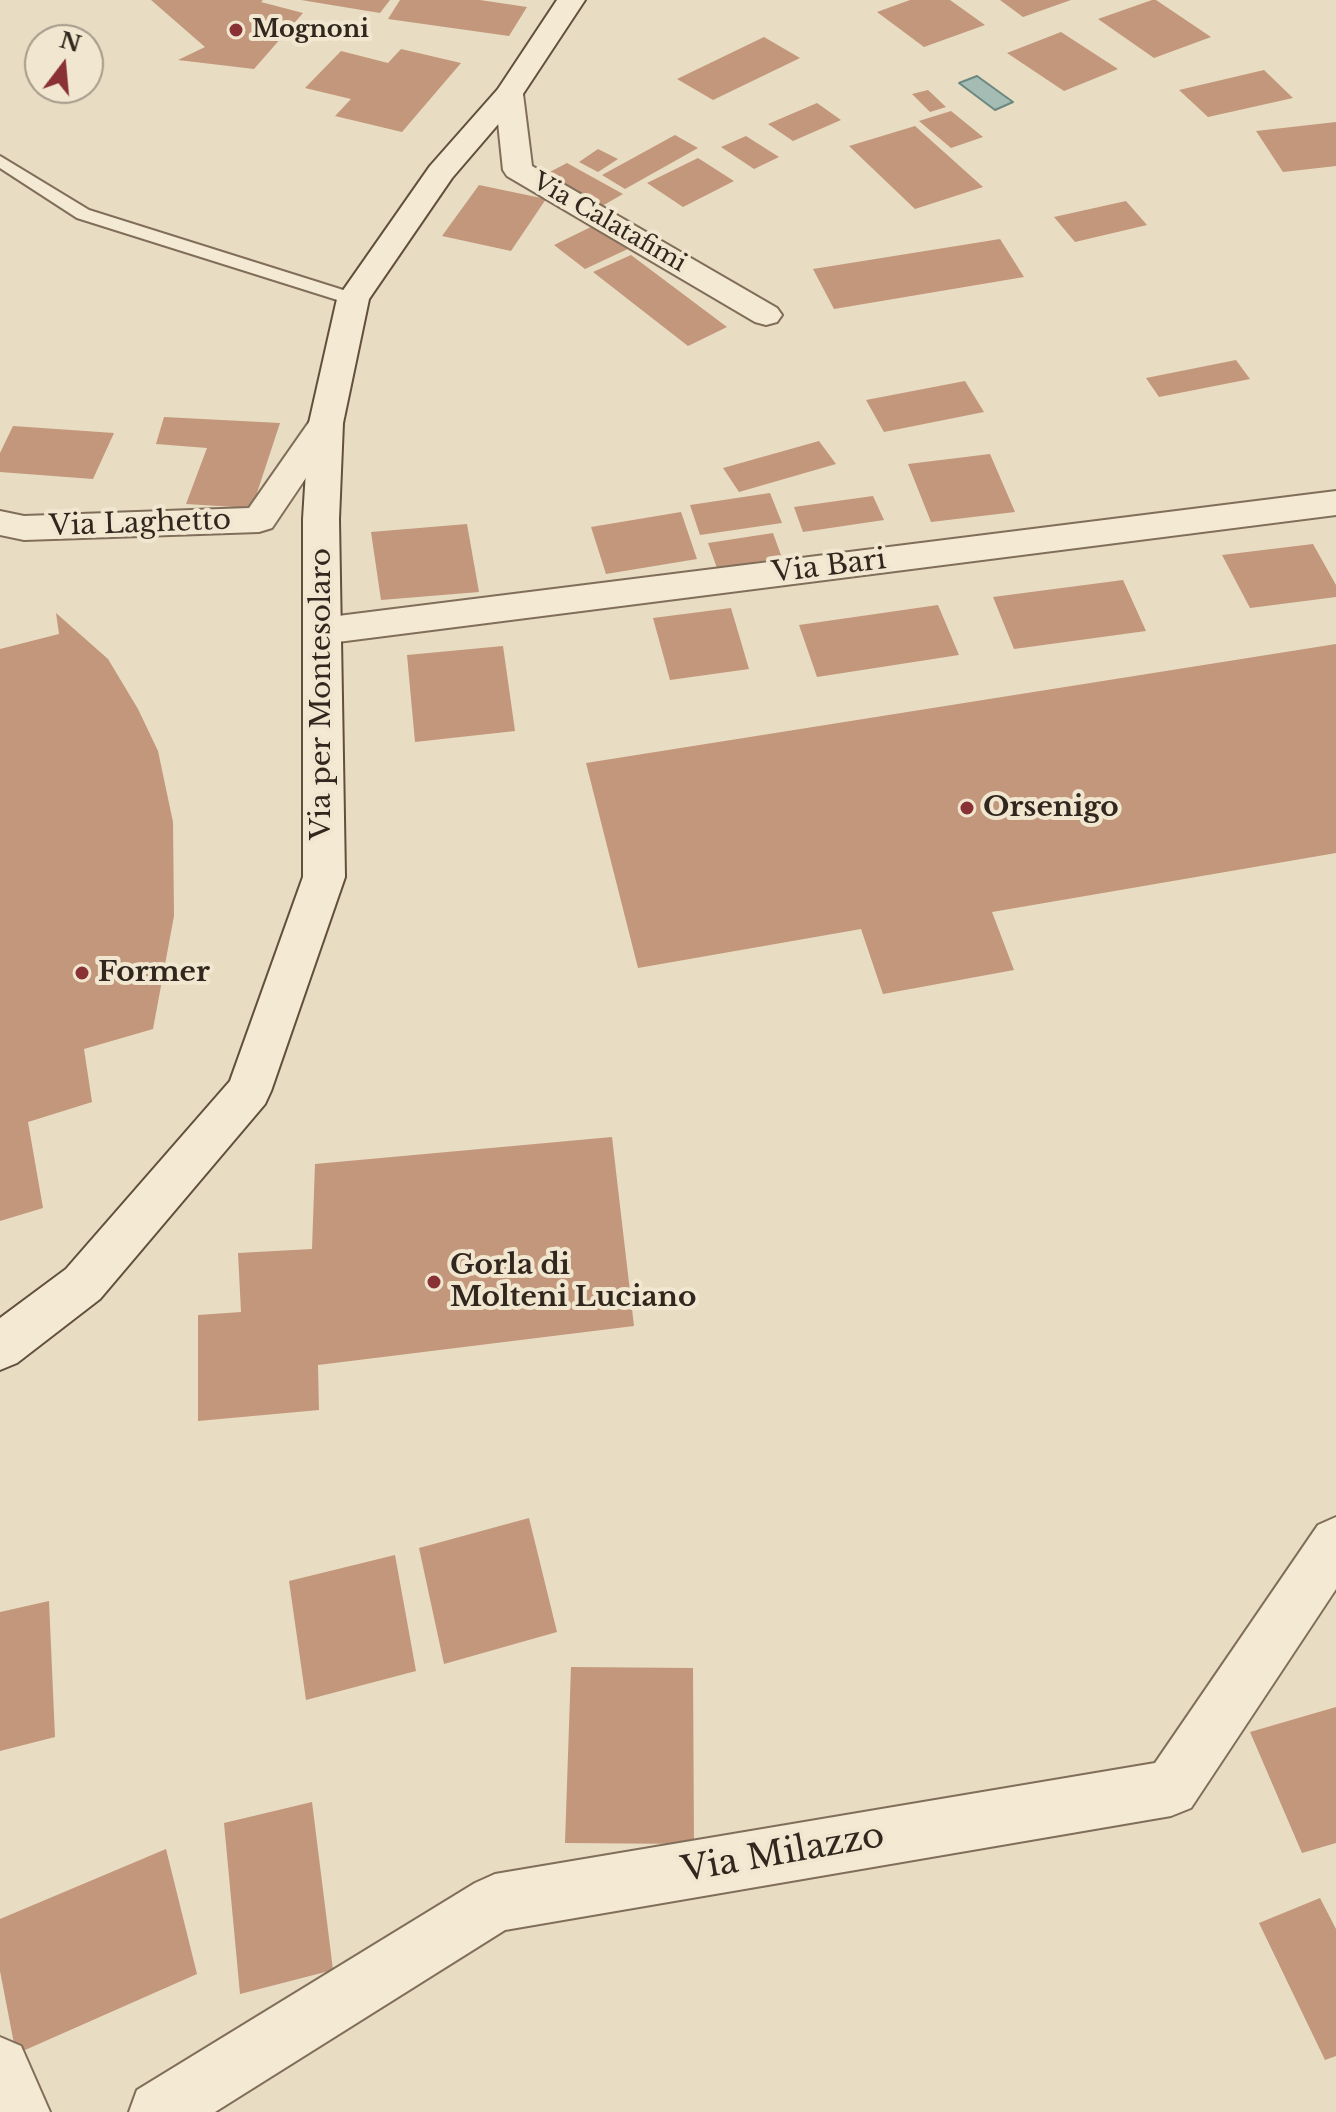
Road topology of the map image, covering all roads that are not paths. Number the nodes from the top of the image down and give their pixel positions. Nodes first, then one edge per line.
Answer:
1 (571, 0) edge
2 (509, 94) junction
3 (0, 161) edge
4 (353, 299) junction
5 (766, 315) dead end
6 (326, 423) junction
7 (1336, 503) edge
8 (0, 523) edge
9 (322, 631) junction
10 (0, 1347) edge
11 (1336, 1543) edge
12 (0, 2067) edge
13 (20, 2112) edge
14 (159, 2112) edge

1 - 2 street, Via per Montesolaro
2 - 4 street, Via per Montesolaro
2 - 5 street, Via Calatafimi
3 - 4 lane
4 - 6 street, Via per Montesolaro
6 - 8 street, Via Laghetto
6 - 9 street, Via per Montesolaro
7 - 9 street, Via Bari
9 - 10 street, Via per Montesolaro
11 - 14 street, Via Milazzo
12 - 13 street

